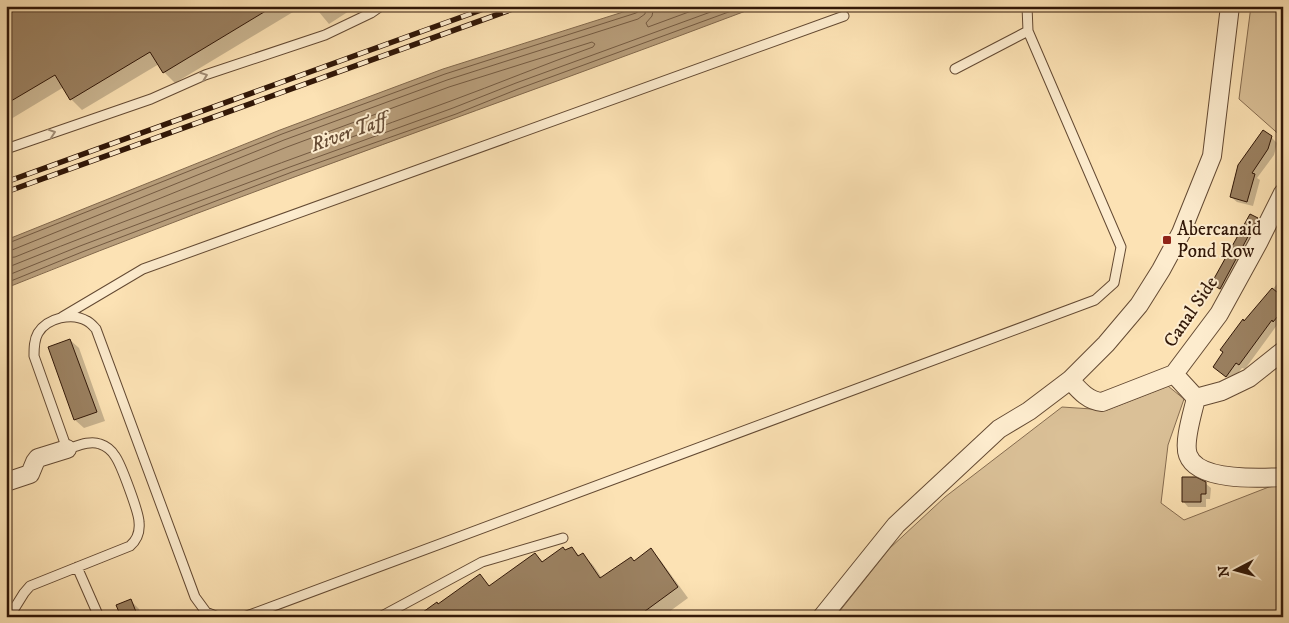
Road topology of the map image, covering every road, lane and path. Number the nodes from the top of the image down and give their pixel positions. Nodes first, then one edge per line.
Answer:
1 (381, 6) edge
2 (1028, 6) edge
3 (1230, 6) edge
4 (844, 16) dead end
5 (1028, 31) junction
6 (955, 69) dead end
7 (6, 149) edge
8 (1283, 193) edge
9 (62, 317) junction
10 (1283, 351) edge
11 (1174, 374) junction
12 (1070, 380) junction
13 (1196, 398) junction
14 (66, 449) junction
15 (1283, 476) edge
16 (6, 482) edge
17 (563, 538) dead end
18 (77, 567) junction
19 (9, 617) edge
20 (99, 617) edge
21 (218, 617) edge
22 (244, 617) edge
23 (380, 617) edge
24 (822, 617) edge

7 -> 1 lane
2 - 5 lane
3 - 12 street
4 - 9 lane
5 - 6 lane
5 - 22 lane
8 - 11 street, Canal Side
9 - 14 lane
9 - 21 lane
10 - 13 street
11 - 12 street
11 - 13 street
12 - 24 street
13 - 15 street
14 - 16 street
14 - 18 lane
17 - 23 lane
18 - 19 lane
18 - 20 lane

